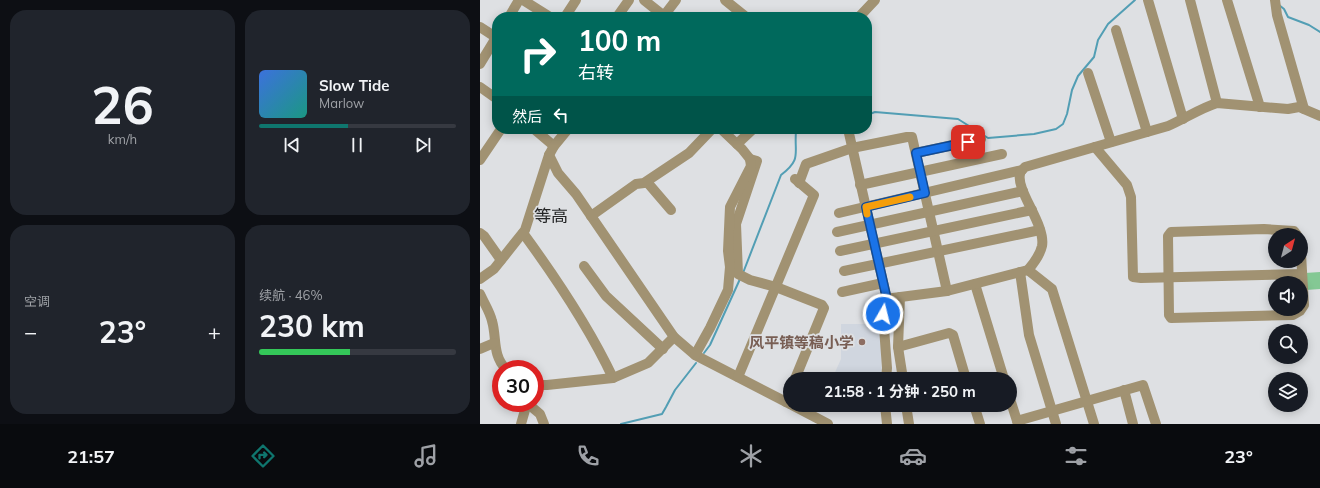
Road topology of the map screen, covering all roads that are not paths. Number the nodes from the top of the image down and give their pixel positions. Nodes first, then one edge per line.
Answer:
1 (519, 0) edge
2 (523, 0) edge
3 (576, 0) edge
4 (629, 0) edge
5 (644, 0) edge
6 (676, 0) edge
7 (725, 0) edge
8 (875, 0) edge
9 (1148, 0) edge
10 (1190, 0) edge
11 (1227, 0) edge
12 (1275, 0) edge
13 (512, 12) edge
14 (542, 12) edge
15 (568, 12) edge
16 (621, 12) edge
17 (662, 12) edge
18 (669, 12) edge
19 (733, 12) edge
20 (864, 12) edge
21 (480, 27) edge
22 (1116, 30) dead end
23 (492, 34) edge
24 (492, 45) edge
25 (480, 64) edge
26 (1088, 73) dead end
27 (480, 86) edge
28 (492, 95) edge
29 (1217, 103) junction
30 (1260, 107) junction
31 (1304, 109) junction
32 (1320, 116) edge
33 (1183, 119) junction
34 (1146, 132) junction
35 (498, 134) edge
36 (540, 134) edge
37 (564, 134) edge
38 (707, 134) edge
39 (726, 134) edge
40 (748, 134) edge
41 (849, 134) edge
42 (981, 139) dead end
43 (1111, 142) junction
44 (737, 144) junction
45 (554, 146) junction
46 (1095, 147) junction
47 (852, 148) junction
48 (916, 153) junction
49 (1002, 154) dead end
50 (549, 155) junction
51 (750, 159) junction
52 (480, 160) edge
53 (1022, 170) junction
54 (920, 172) junction
55 (647, 182) junction
56 (860, 185) junction
57 (1023, 191) junction
58 (925, 193) junction
59 (866, 207) junction
60 (671, 210) dead end
61 (1032, 210) junction
62 (929, 212) junction
63 (838, 213) dead end
64 (591, 216) junction
65 (870, 225) junction
66 (1268, 229) edge
67 (1040, 230) junction
68 (933, 231) junction
69 (837, 232) dead end
70 (480, 233) edge
71 (523, 233) junction
72 (874, 244) junction
73 (840, 251) dead end
74 (938, 252) junction
75 (501, 260) junction
76 (879, 264) junction
77 (584, 266) dead end
78 (1302, 268) edge
79 (1024, 271) junction
80 (844, 272) dead end
81 (1302, 274) junction
82 (1168, 277) junction
83 (480, 279) edge
84 (883, 283) junction
85 (975, 284) junction
86 (776, 287) junction
87 (947, 291) junction
88 (842, 292) dead end
89 (480, 294) edge
90 (900, 297) junction
91 (885, 299) junction
92 (674, 337) junction
93 (494, 343) junction
94 (898, 347) junction
95 (480, 349) edge
96 (663, 349) junction
97 (695, 355) junction
98 (500, 360) edge
99 (798, 372) edge
100 (887, 372) edge
101 (902, 372) edge
102 (964, 372) edge
103 (1002, 372) edge
104 (738, 377) junction
105 (612, 378) junction
106 (544, 385) edge
107 (1124, 390) junction
108 (783, 398) edge
109 (1087, 401) junction
110 (1052, 411) junction
111 (524, 412) edge
112 (538, 412) edge
113 (808, 412) edge
114 (886, 412) edge
115 (907, 412) edge
116 (976, 412) edge
117 (1014, 412) edge
118 (1017, 422) edge
119 (521, 424) edge
120 (544, 424) edge
121 (828, 424) edge
122 (887, 424) edge
123 (909, 424) edge
124 (980, 424) edge
125 (1056, 424) edge
126 (1094, 424) edge
127 (1133, 424) edge
128 (1156, 424) edge

1 - 13 street
2 - 14 street
3 - 15 street
4 - 16 street
5 - 17 street
6 - 18 street
7 - 19 street
8 - 20 street
9 - 33 street
10 - 29 street
11 - 30 street
12 - 31 street
21 - 23 street
22 - 34 street
24 - 25 street
26 - 43 street
27 - 28 street
29 - 30 street
29 - 33 street
30 - 31 street
31 - 32 street
33 - 34 street
34 - 43 street
35 - 52 street
36 - 45 street
37 - 45 street
38 - 55 street
39 - 44 street
40 - 44 street
41 - 47 street
42 - 48 street
43 - 46 street
44 - 51 street
45 - 50 street
46 - 53 street
46 - 82 street
47 - 48 street
47 - 56 street
47 - 86 street
48 - 54 street
49 - 54 street
50 - 64 street
50 - 71 street
51 - 86 street
51 - 97 street
53 - 57 street
53 - 58 street
54 - 56 street
54 - 58 street
55 - 60 street
55 - 64 street
56 - 59 street
57 - 61 street
57 - 62 street
58 - 59 street
58 - 62 street
59 - 63 street
59 - 65 street
61 - 67 street
61 - 68 street
62 - 65 street
62 - 68 street
64 - 92 street
65 - 69 street
65 - 72 street
66 - 82 street
67 - 74 street
67 - 79 street
68 - 72 street
68 - 74 street
70 - 75 street
71 - 75 street
71 - 105 street
72 - 73 street
72 - 76 street
74 - 76 street
74 - 87 street
75 - 83 street
76 - 80 street
76 - 84 street
77 - 96 street
78 - 81 street
79 - 85 street
79 - 109 street
79 - 110 street
81 - 82 street
81 - 82 street
84 - 88 street
84 - 91 street
85 - 87 street
85 - 103 street
86 - 99 street
86 - 104 street
87 - 90 street
89 - 93 street
90 - 91 street
90 - 94 street
91 - 100 street
92 - 96 street
92 - 97 street
93 - 95 street
93 - 98 street
94 - 101 street
94 - 102 street
96 - 105 street
97 - 104 street
104 - 108 street
105 - 106 street
107 - 109 street
107 - 127 street
107 - 128 street
109 - 110 street
109 - 126 street
110 - 118 street
110 - 125 street
111 - 119 street
112 - 120 street
113 - 121 street
114 - 122 street
115 - 123 street
116 - 124 street
117 - 118 street

